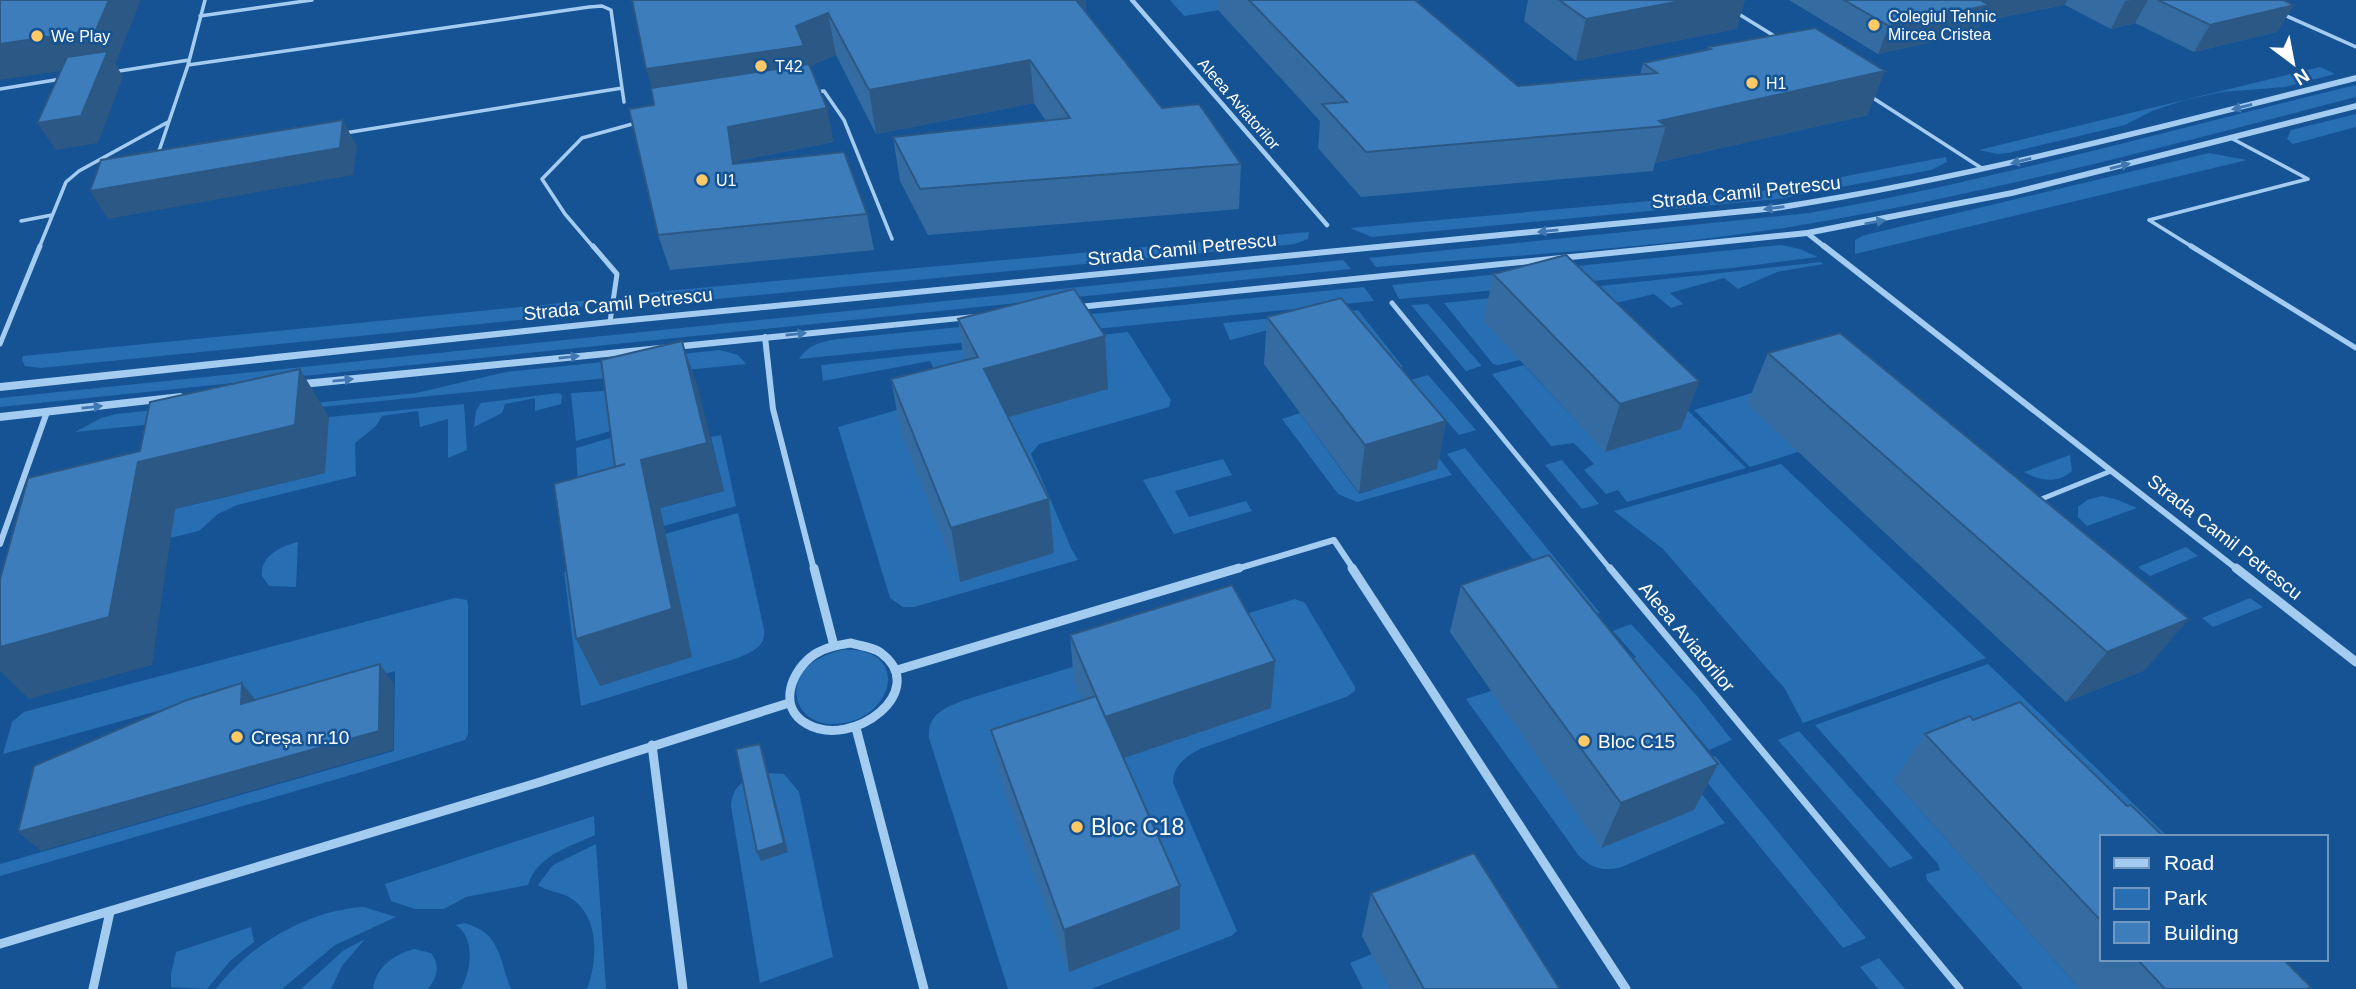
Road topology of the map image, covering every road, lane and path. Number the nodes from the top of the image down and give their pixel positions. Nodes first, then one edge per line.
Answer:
1 (205, 0) edge
2 (312, 0) edge
3 (1132, 0) edge
4 (1728, 7) dead end
5 (2275, 11) edge
6 (200, 16) junction
7 (1784, 42) edge
8 (2356, 47) edge
9 (188, 63) junction
10 (109, 72) edge
11 (68, 78) edge
12 (2356, 78) edge
13 (622, 88) junction
14 (0, 89) edge
15 (1862, 91) edge
16 (811, 93) edge
17 (624, 102) dead end
18 (2356, 106) edge
19 (169, 121) junction
20 (641, 121) edge
21 (333, 135) edge
22 (2231, 138) junction
23 (155, 164) edge
24 (1984, 170) junction
25 (52, 215) junction
26 (22, 221) dead end
27 (1326, 225) dead end
28 (1807, 233) junction
29 (892, 239) dead end
30 (1392, 303) dead end
31 (1057, 309) edge
32 (988, 316) edge
33 (610, 322) junction
34 (765, 337) junction
35 (0, 344) edge
36 (2356, 348) edge
37 (0, 387) edge
38 (279, 387) edge
39 (197, 396) edge
40 (47, 412) junction
41 (0, 417) edge
42 (2111, 471) junction
43 (2039, 500) edge
44 (0, 544) edge
45 (834, 646) junction
46 (2356, 662) edge
47 (897, 670) junction
48 (789, 702) junction
49 (856, 728) junction
50 (652, 745) junction
51 (110, 912) junction
52 (0, 944) edge
53 (93, 989) edge
54 (683, 989) edge
55 (924, 989) edge
56 (1626, 989) edge
57 (1961, 989) edge

1 - 6 lane
2 - 6 lane
3 - 27 street, Aleea Aviatorilor
4 - 7 lane
5 - 8 lane
6 - 9 lane
9 - 10 lane
9 - 13 lane
9 - 19 lane
11 - 14 lane
12 -> 24 street, Strada Camil Petrescu
13 - 17 lane
13 - 21 lane
15 - 24 lane
16 - 29 lane
18 - 22 street
19 - 23 lane
19 - 25 lane
20 - 33 lane
28 -> 22 street
22 - 36 lane
24 -> 33 street, Strada Camil Petrescu
25 - 26 lane
25 - 35 lane
28 - 31 street
28 - 42 street, Strada Camil Petrescu
30 - 57 street, Aleea Aviatorilor
34 -> 32 street
33 - 37 street, Strada Camil Petrescu
38 -> 34 street
34 - 45 street
40 -> 39 street
40 - 41 street
40 - 44 street
42 - 43 lane
42 - 46 street, Strada Camil Petrescu
45 - 47 street
45 - 48 street
47 - 49 street
47 - 56 street
48 - 49 street
48 - 50 street
49 - 55 street
50 - 51 street
50 - 54 street
51 - 52 street
51 - 53 street

